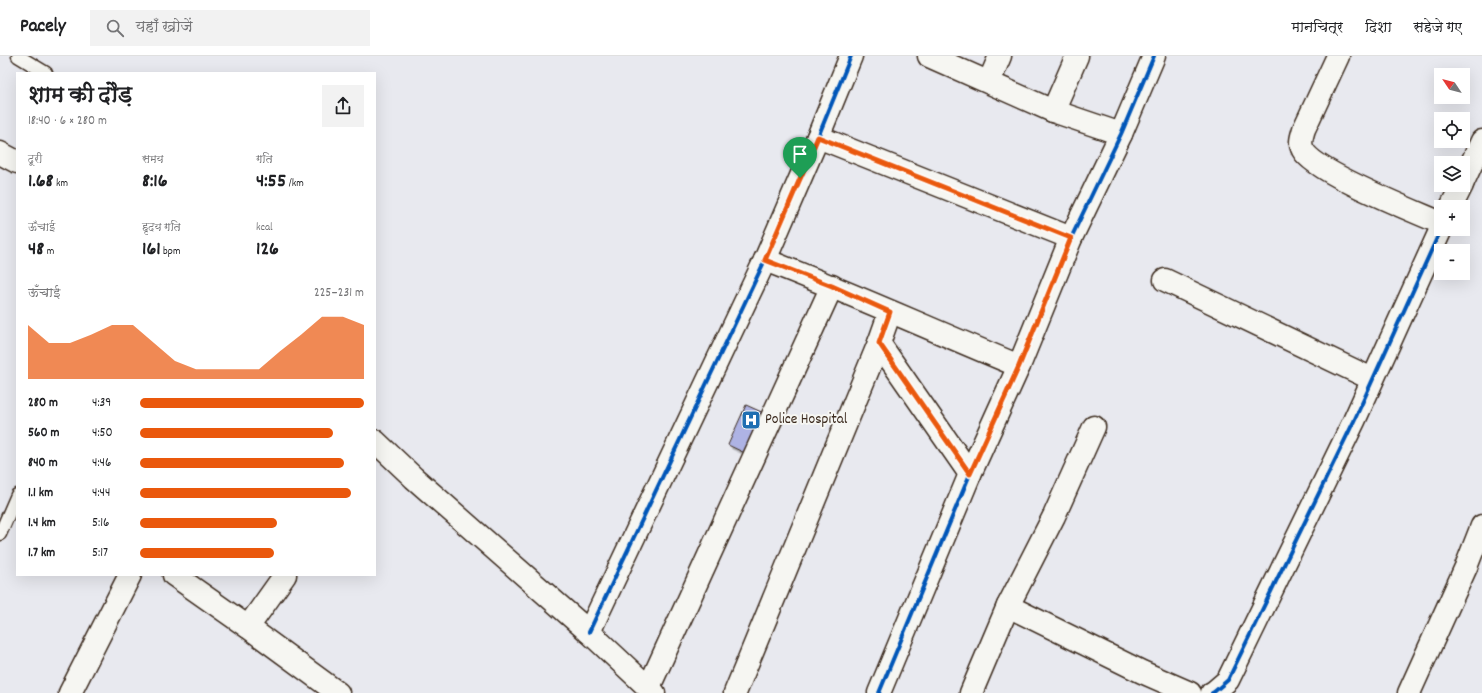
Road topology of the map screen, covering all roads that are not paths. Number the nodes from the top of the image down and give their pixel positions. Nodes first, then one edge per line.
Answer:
1 (18, 56) edge
2 (851, 56) edge
3 (929, 56) edge
4 (1000, 56) edge
5 (1077, 56) edge
6 (1154, 56) edge
7 (1338, 56) edge
8 (44, 72) edge
9 (989, 82) junction
10 (1053, 111) junction
11 (1121, 134) junction
12 (818, 137) junction
13 (1482, 141) edge
14 (0, 153) edge
15 (16, 161) edge
16 (1470, 167) edge
17 (1434, 220) edge
18 (1438, 236) edge
19 (1071, 238) junction
20 (765, 260) junction
21 (1165, 280) dead end
22 (832, 286) junction
23 (890, 312) junction
24 (879, 343) junction
25 (1019, 366) junction
26 (1372, 380) junction
27 (1094, 427) dead end
28 (376, 442) edge
29 (970, 474) junction
30 (16, 497) edge
31 (1482, 526) edge
32 (0, 534) edge
33 (129, 576) edge
34 (175, 576) edge
35 (284, 576) edge
36 (1008, 606) junction
37 (248, 627) junction
38 (589, 632) junction
39 (652, 690) edge
40 (70, 693) edge
41 (338, 693) edge
42 (735, 693) edge
43 (879, 693) edge
44 (971, 693) edge
45 (1190, 693) edge
46 (1212, 693) edge
47 (1409, 693) edge

1 - 8 lane
2 - 12 street
3 - 9 street
4 - 9 street
5 - 10 street
6 - 11 street
7 - 17 street
9 - 10 street
10 - 11 street
11 - 19 street
12 - 19 street
12 - 20 street
13 - 16 street
14 - 15 street
18 - 26 street
19 - 25 street
20 - 22 street
20 - 38 street
21 - 26 street
22 - 23 street
22 - 39 street
23 - 24 street
23 - 25 street
24 - 29 street
24 - 42 street
25 - 29 street
26 - 46 street
27 - 36 street
28 - 38 street
29 - 43 street
30 - 32 lane
31 - 47 street
33 - 40 street
34 - 37 street
35 - 37 street
36 - 44 street
36 - 45 street
37 - 41 street
38 - 39 street

